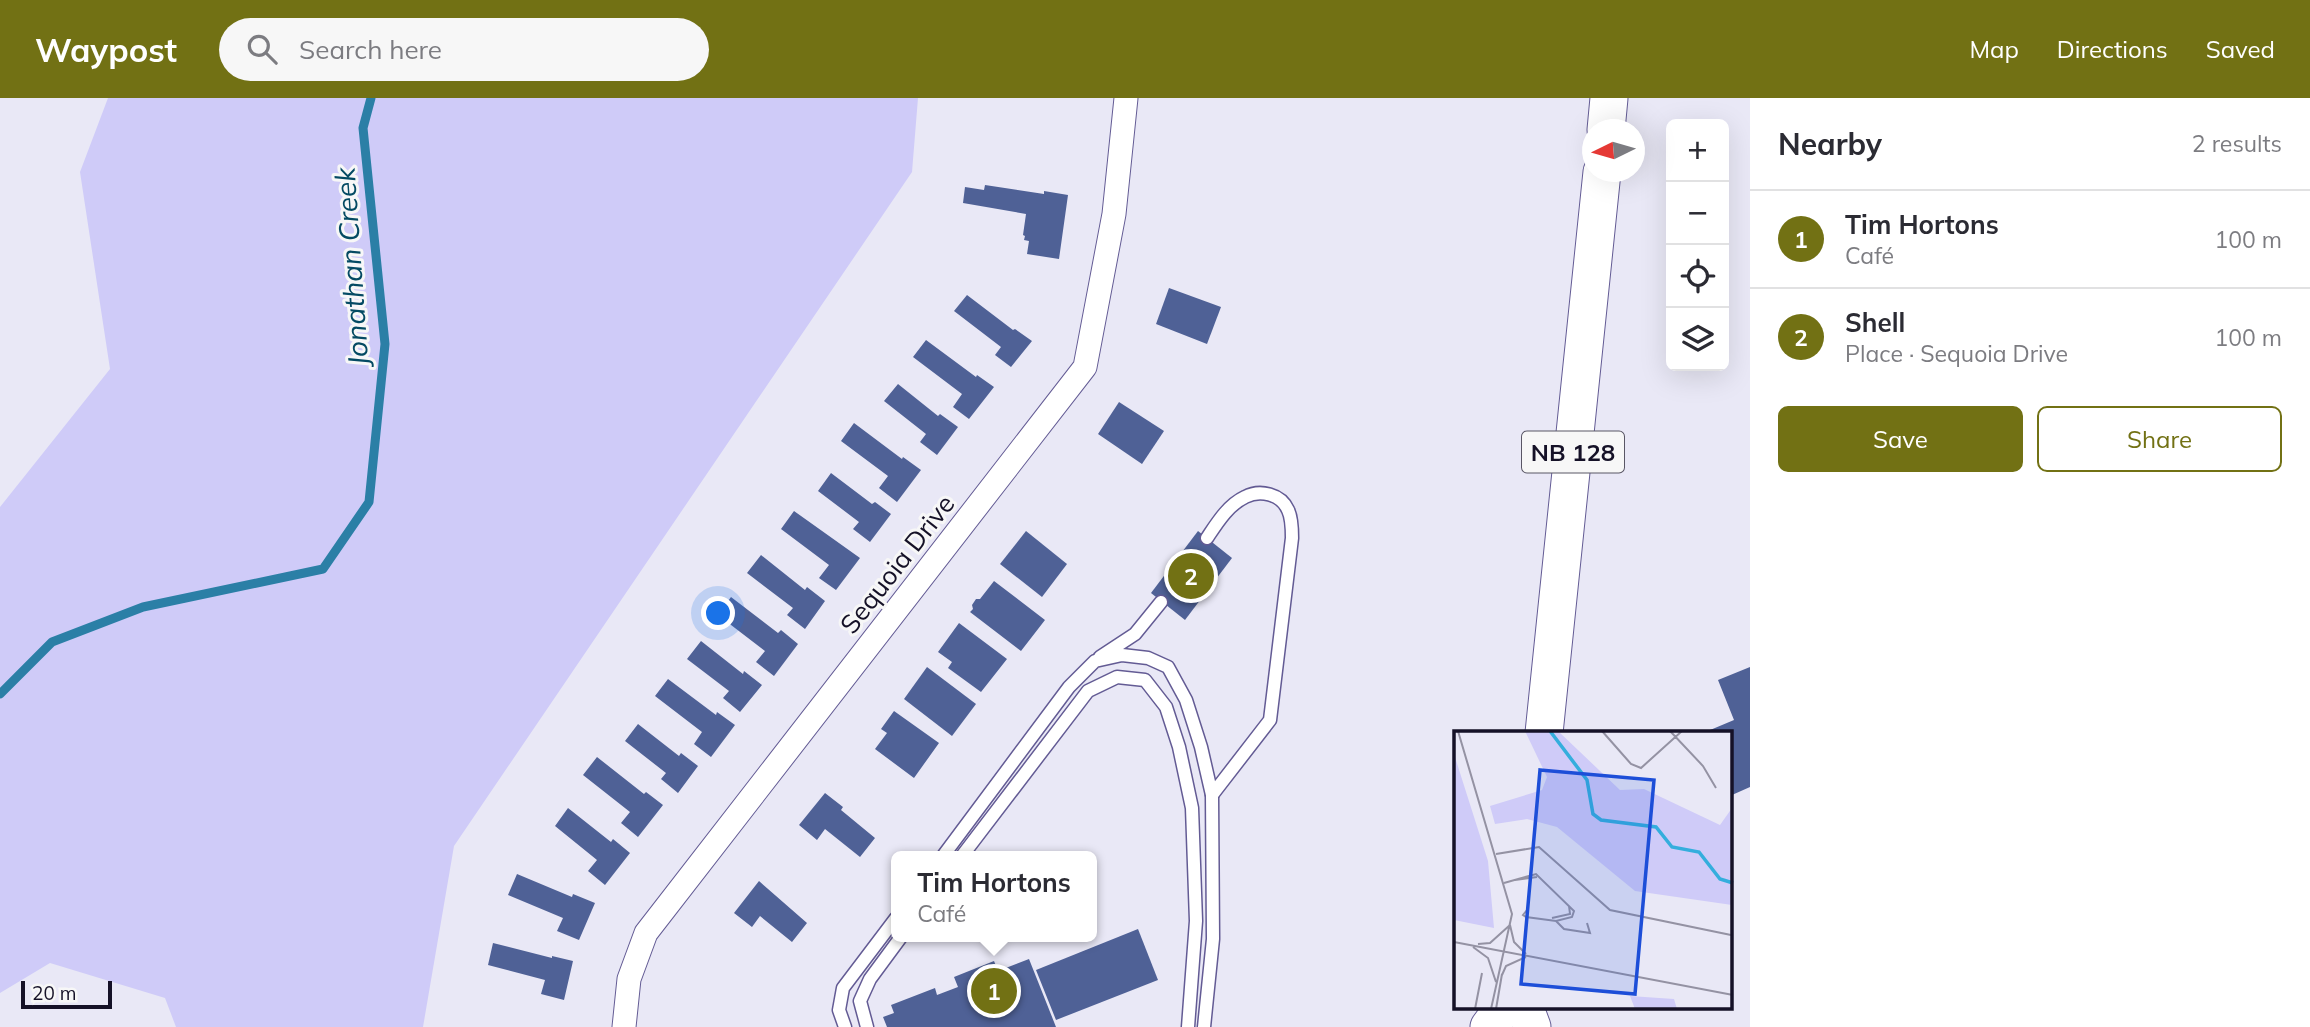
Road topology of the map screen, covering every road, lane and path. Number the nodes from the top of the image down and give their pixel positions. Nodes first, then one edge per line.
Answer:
1 (1125, 98) edge
2 (1609, 98) edge
3 (1607, 119) edge
4 (1601, 182) edge
5 (1207, 538) dead end
6 (1161, 602) dead end
7 (1095, 661) junction
8 (1544, 731) edge
9 (1212, 795) junction
10 (947, 851) edge
11 (966, 851) edge
12 (891, 925) edge
13 (897, 942) edge
14 (1502, 1010) edge
15 (1526, 1010) edge
16 (624, 1027) edge
17 (845, 1027) edge
18 (867, 1027) edge
19 (1188, 1027) edge
20 (1204, 1027) edge
21 (1489, 1027) edge
22 (1531, 1027) edge

1 - 16 street, Sequoia Drive
2 - 3 main road
4 - 8 main road, NB 128
5 - 9 lane
6 - 7 lane
7 - 9 lane
7 - 10 lane
9 - 20 lane
11 - 19 lane
12 - 17 lane
13 - 18 lane
14 - 21 main road
15 - 22 main road

